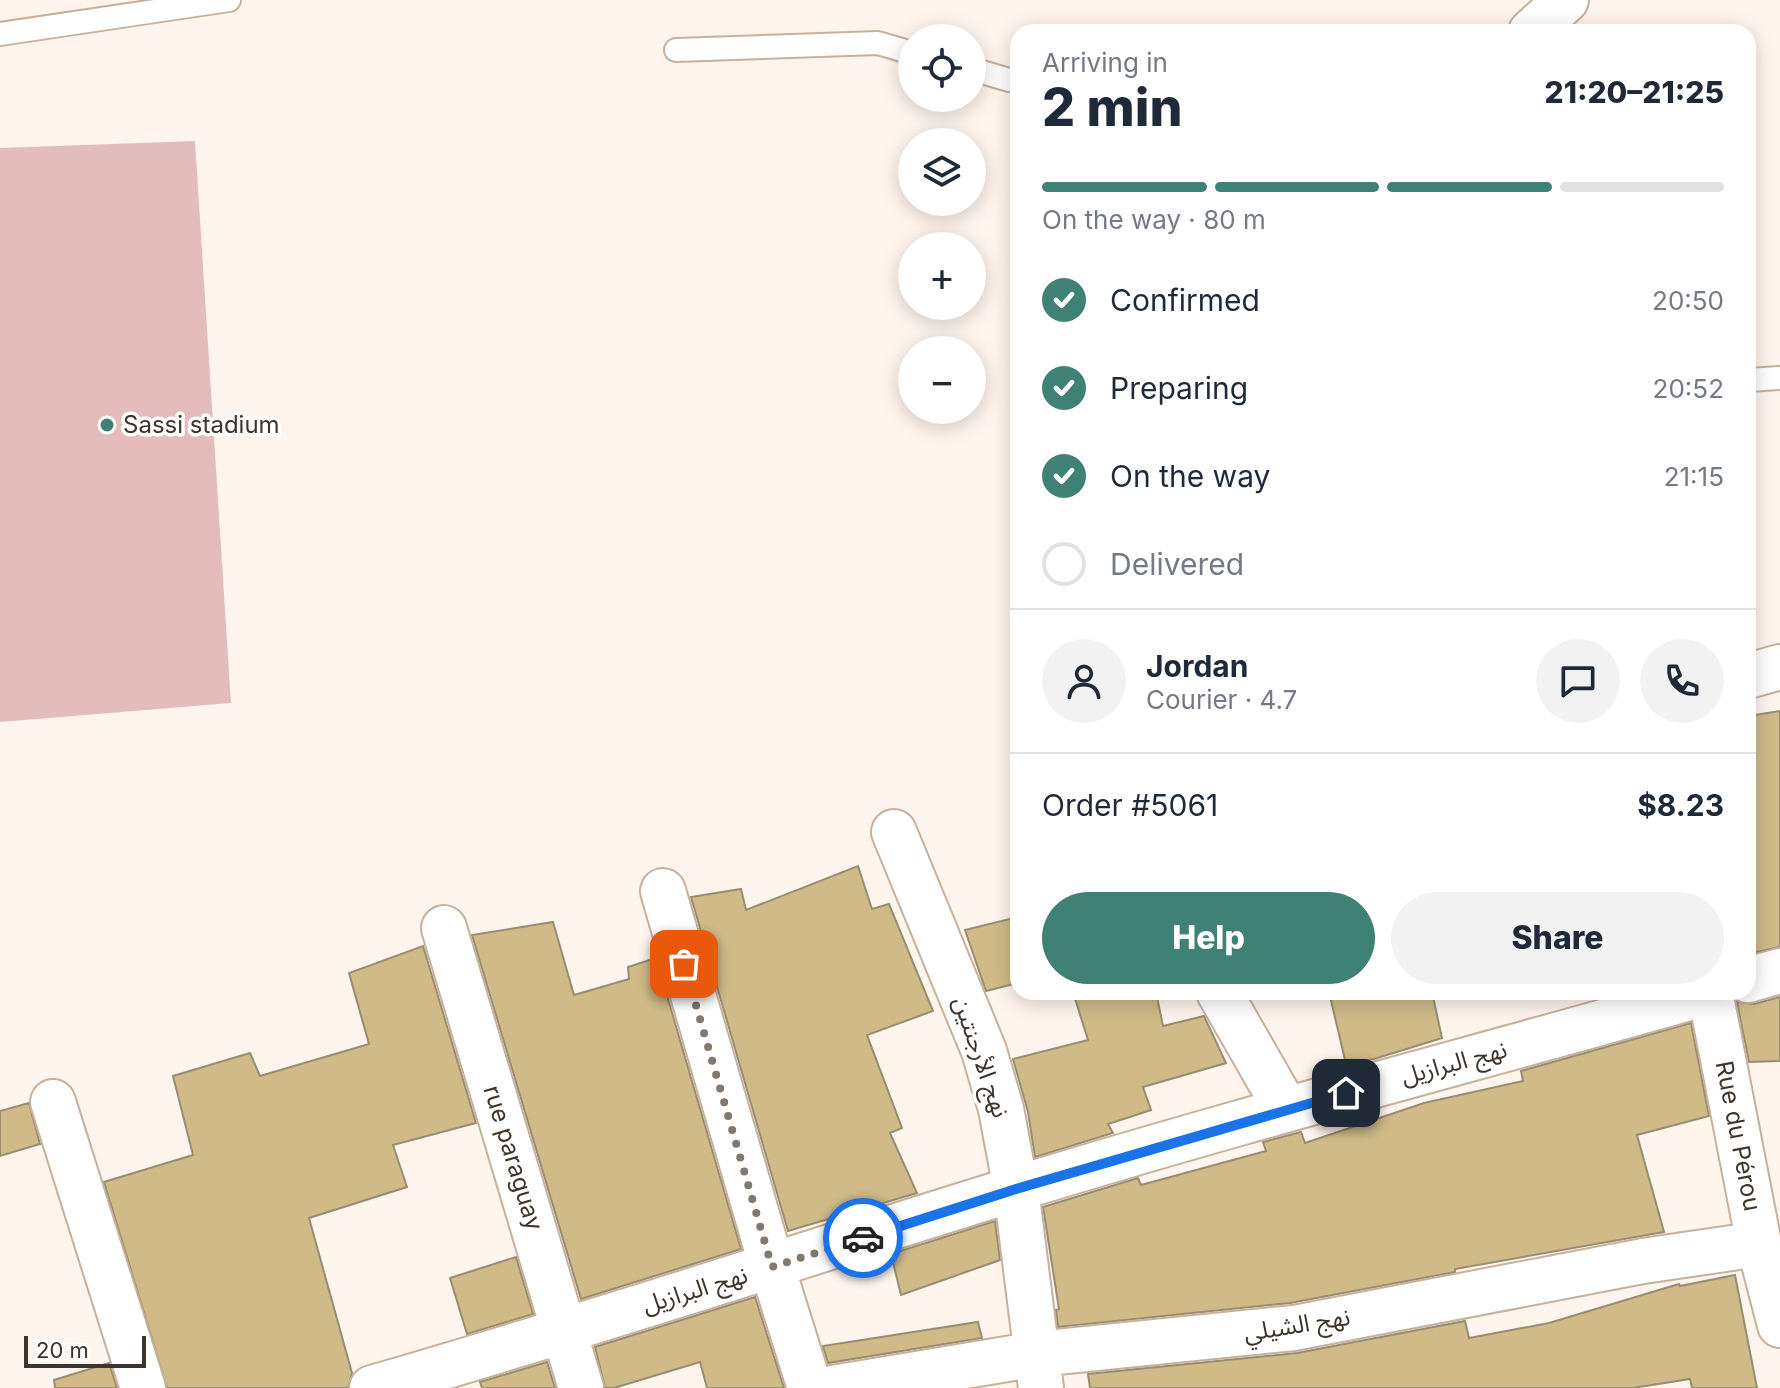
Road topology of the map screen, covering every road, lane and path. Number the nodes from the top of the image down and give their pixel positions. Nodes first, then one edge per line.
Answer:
1 (229, 0) edge
2 (1566, 0) edge
3 (1540, 24) edge
4 (0, 34) edge
5 (898, 49) edge
6 (676, 50) dead end
7 (986, 73) edge
8 (1010, 80) edge
9 (1780, 378) edge
10 (1756, 380) edge
11 (1780, 667) edge
12 (1756, 674) edge
13 (894, 832) dead end
14 (663, 891) dead end
15 (444, 928) dead end
16 (1780, 971) edge
17 (1756, 978) edge
18 (1224, 1000) edge
19 (1681, 1000) edge
20 (1712, 1000) edge
21 (53, 1102) dead end
22 (1286, 1109) junction
23 (1016, 1189) junction
24 (1759, 1244) junction
25 (772, 1267) junction
26 (1780, 1325) edge
27 (564, 1330) junction
28 (1039, 1371) edge
29 (377, 1387) edge
30 (143, 1388) edge
31 (581, 1388) edge
32 (810, 1388) edge
33 (833, 1388) edge

1 - 4 lane
2 - 3 street
5 - 6 lane
7 - 8 lane
9 - 10 lane
11 - 12 street
13 - 23 street, نهج الأرجنتين
14 - 25 street
15 - 27 street, rue paraguay
16 - 17 street
18 - 22 street
19 - 22 street, نهج البرازيل
20 - 24 street, Rue du Pérou
21 - 30 street
22 - 23 street, نهج البرازيل
23 - 25 street, نهج البرازيل
23 - 28 street, نهج الأرجنتين
24 - 26 street, Rue du Pérou
24 - 28 street, نهج الشيلي
25 - 27 street, نهج البرازيل
25 - 32 street
27 - 29 street, نهج البرازيل
27 - 31 street, rue paraguay
28 - 33 street, نهج الشيلي

